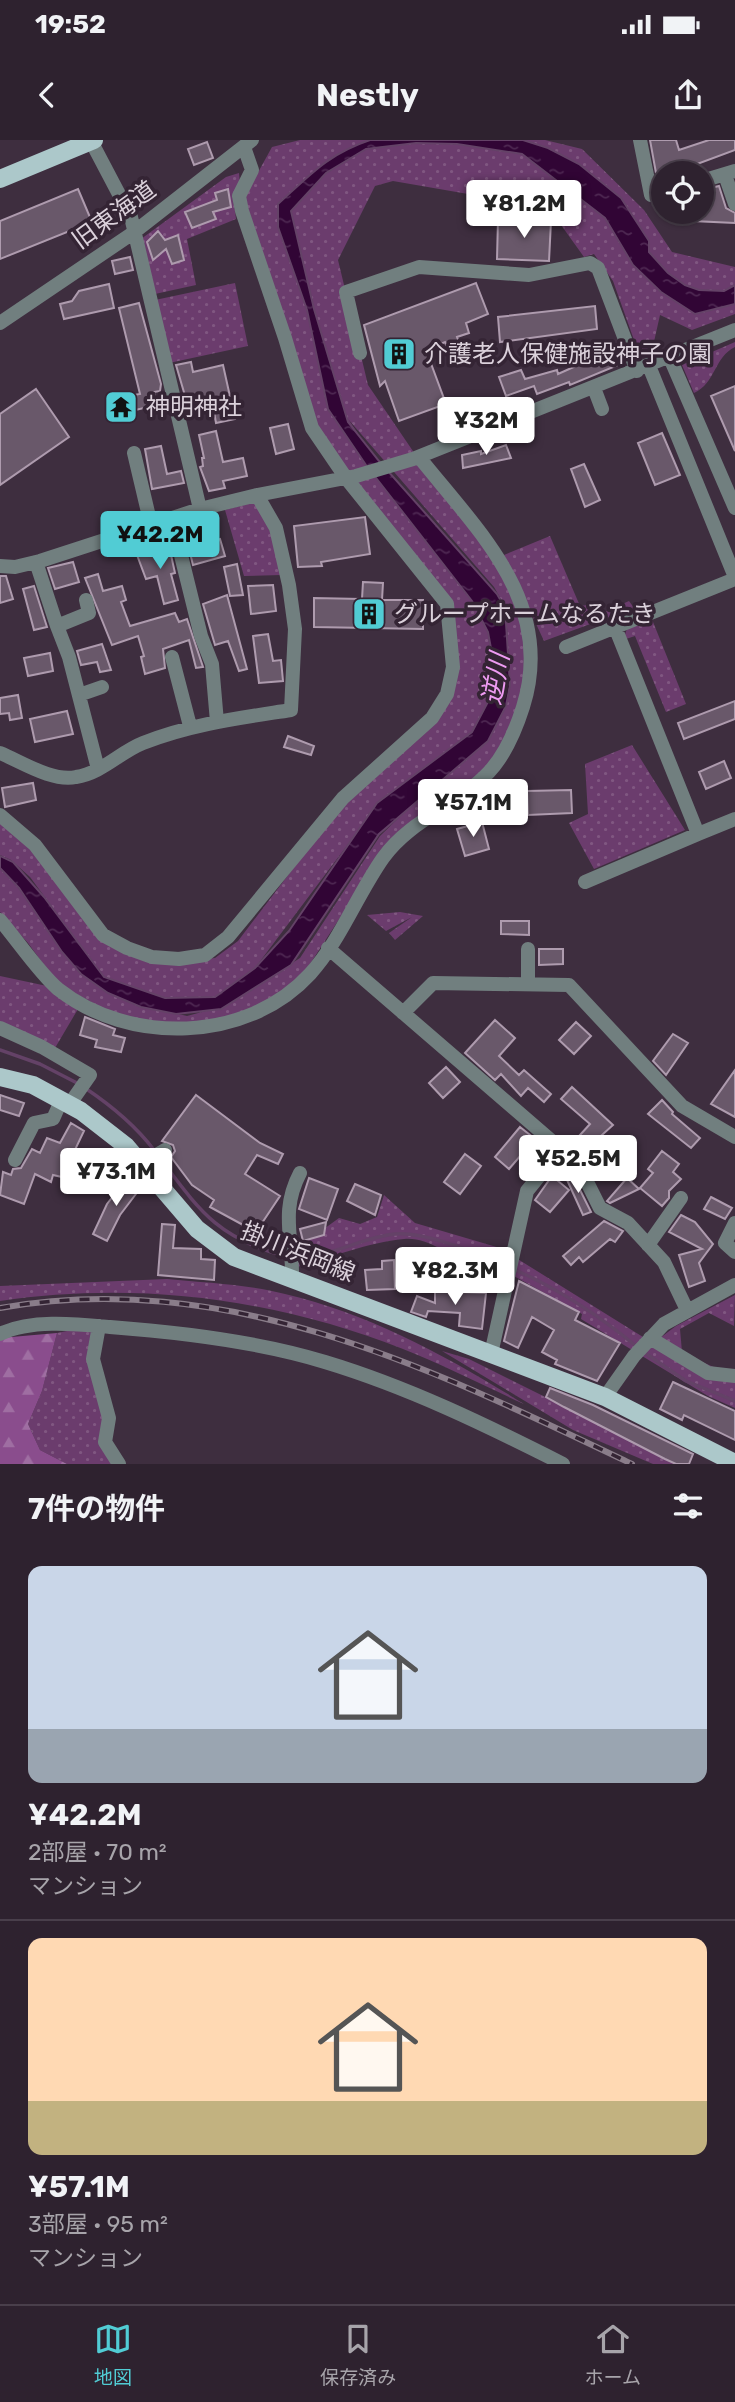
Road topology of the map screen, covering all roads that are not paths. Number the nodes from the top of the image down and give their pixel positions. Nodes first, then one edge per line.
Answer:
1 (640, 140) edge
2 (93, 141) edge
3 (248, 143) edge
4 (730, 173) edge
5 (0, 180) edge
6 (651, 195) edge
7 (735, 204) edge
8 (133, 233) junction
9 (0, 323) edge
10 (735, 330) edge
11 (360, 353) dead end
12 (670, 358) junction
13 (643, 369) junction
14 (594, 388) junction
15 (602, 409) dead end
16 (134, 453) dead end
17 (416, 458) junction
18 (351, 477) junction
19 (257, 495) junction
20 (735, 508) edge
21 (200, 509) junction
22 (172, 519) junction
23 (151, 525) junction
24 (36, 562) junction
25 (0, 566) edge
26 (735, 578) edge
27 (86, 600) dead end
28 (57, 626) junction
29 (615, 627) junction
30 (566, 647) dead end
31 (172, 657) dead end
32 (102, 687) dead end
33 (79, 695) junction
34 (217, 722) junction
35 (190, 726) junction
36 (0, 753) edge
37 (98, 769) junction
38 (0, 816) edge
39 (735, 819) edge
40 (698, 834) junction
41 (585, 882) dead end
42 (0, 920) edge
43 (328, 948) junction
44 (528, 949) dead end
45 (528, 985) junction
46 (403, 1013) junction
47 (0, 1028) edge
48 (0, 1077) edge
49 (73, 1095) junction
50 (735, 1137) edge
51 (603, 1146) dead end
52 (561, 1149) junction
53 (15, 1160) dead end
54 (582, 1172) junction
55 (300, 1174) dead end
56 (681, 1198) dead end
57 (735, 1223) edge
58 (648, 1245) junction
59 (735, 1252) edge
60 (292, 1273) junction
61 (735, 1284) edge
62 (687, 1310) junction
63 (99, 1326) junction
64 (0, 1334) edge
65 (648, 1340) junction
66 (491, 1354) junction
67 (735, 1376) edge
68 (605, 1396) junction
69 (735, 1463) edge
70 (119, 1464) edge
71 (563, 1464) edge

1 - 6 street
2 - 5 main road
2 - 8 street
3 - 8 street, 旧東海道
3 - 18 street
4 - 7 street
8 - 9 street, 旧東海道
8 - 21 street
10 - 12 street
11 - 13 street
12 - 13 street
12 - 20 street
13 - 14 street
13 - 26 street
14 - 15 street
14 - 17 street
16 - 23 street
17 - 18 street
17 - 43 street
18 - 19 street
18 - 38 street
19 - 21 street
19 - 34 street
21 - 22 street
22 - 23 street
22 - 34 street
23 - 24 street
24 - 25 street
24 - 28 street
26 - 29 street
27 - 28 street
28 - 33 street
29 - 30 street
29 - 40 street
31 - 35 street
32 - 33 street
33 - 37 street
34 - 35 street
35 - 37 street
36 - 37 street
39 - 40 street
40 - 41 street
42 - 43 street
43 - 46 street
44 - 45 street
45 - 46 street
45 - 50 street
46 - 52 street
47 - 49 street
48 - 49 main road, 掛川浜岡線
49 - 53 street
49 - 60 main road, 掛川浜岡線
51 - 54 street
52 - 54 street
52 - 66 street
54 - 58 street
55 - 60 street
56 - 58 street
57 - 59 street
58 - 62 street
60 - 66 main road, 掛川浜岡線
61 - 62 street
62 - 65 street
63 - 64 street
63 - 70 street
63 - 71 street
65 - 67 street
65 - 68 street
66 - 68 main road, 掛川浜岡線
68 - 69 main road, 掛川浜岡線

